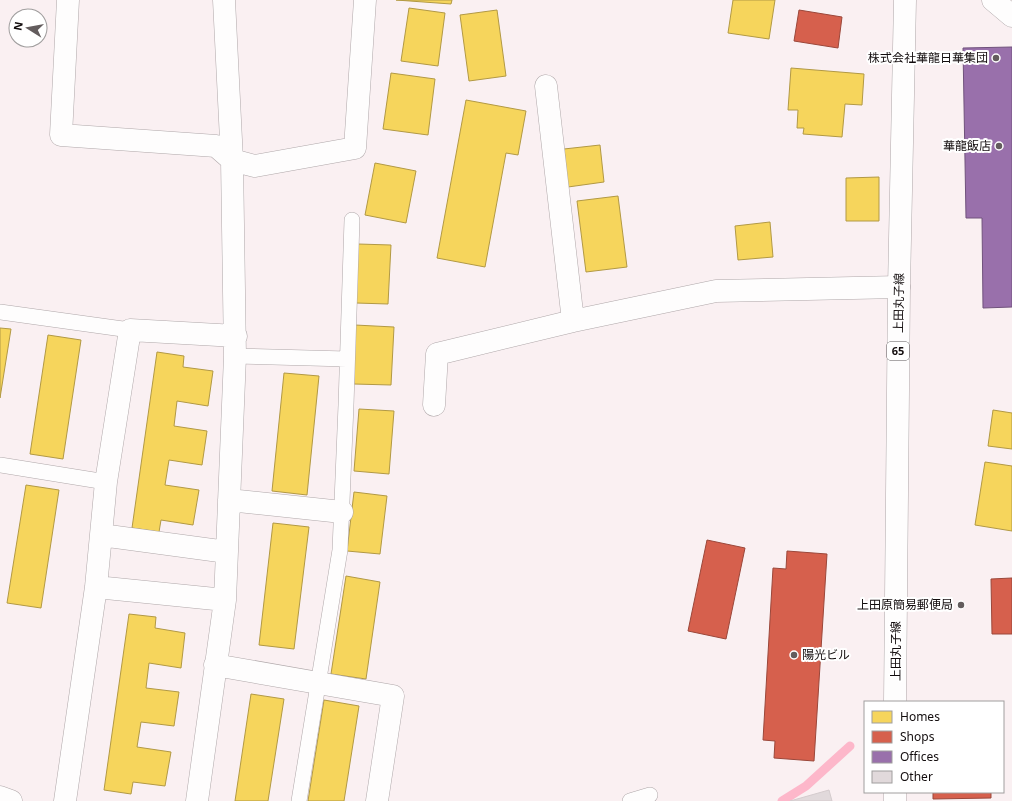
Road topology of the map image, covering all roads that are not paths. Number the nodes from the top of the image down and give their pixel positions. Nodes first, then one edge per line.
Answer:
1 (68, 0) edge
2 (224, 0) edge
3 (366, 0) edge
4 (905, 0) edge
5 (993, 0) edge
6 (1012, 16) edge
7 (546, 86) dead end
8 (232, 160) junction
9 (352, 220) dead end
10 (899, 287) junction
11 (0, 312) edge
12 (573, 321) junction
13 (130, 330) junction
14 (236, 346) junction
15 (347, 359) junction
16 (434, 405) dead end
17 (0, 465) edge
18 (106, 482) junction
19 (229, 500) junction
20 (342, 512) junction
21 (101, 535) junction
22 (226, 552) junction
23 (96, 587) junction
24 (225, 600) junction
25 (215, 665) junction
26 (317, 683) junction
27 (896, 701) edge
28 (650, 795) dead end
29 (0, 797) edge
30 (11, 801) edge
31 (65, 801) edge
32 (197, 801) edge
33 (299, 801) edge
34 (377, 801) edge
35 (630, 801) edge

1 - 8 street
2 - 8 street
3 - 8 street
4 - 10 street, 上田丸子線 / 65
5 - 6 street
7 - 12 street
8 - 14 street
9 - 15 lane
10 - 12 street
10 - 27 street, 上田丸子線 / 65
11 - 13 lane
12 - 16 street
13 - 14 street
13 - 18 street
14 - 15 lane
14 - 19 street
15 - 20 lane
17 - 18 lane
18 - 21 street
19 - 20 street
19 - 22 street
20 - 26 lane
21 - 22 street
21 - 23 street
22 - 24 street
23 - 24 street
23 - 31 street
24 - 25 street
25 - 26 street
25 - 32 street
26 - 33 lane
26 - 34 street
28 - 35 lane
29 - 30 street

